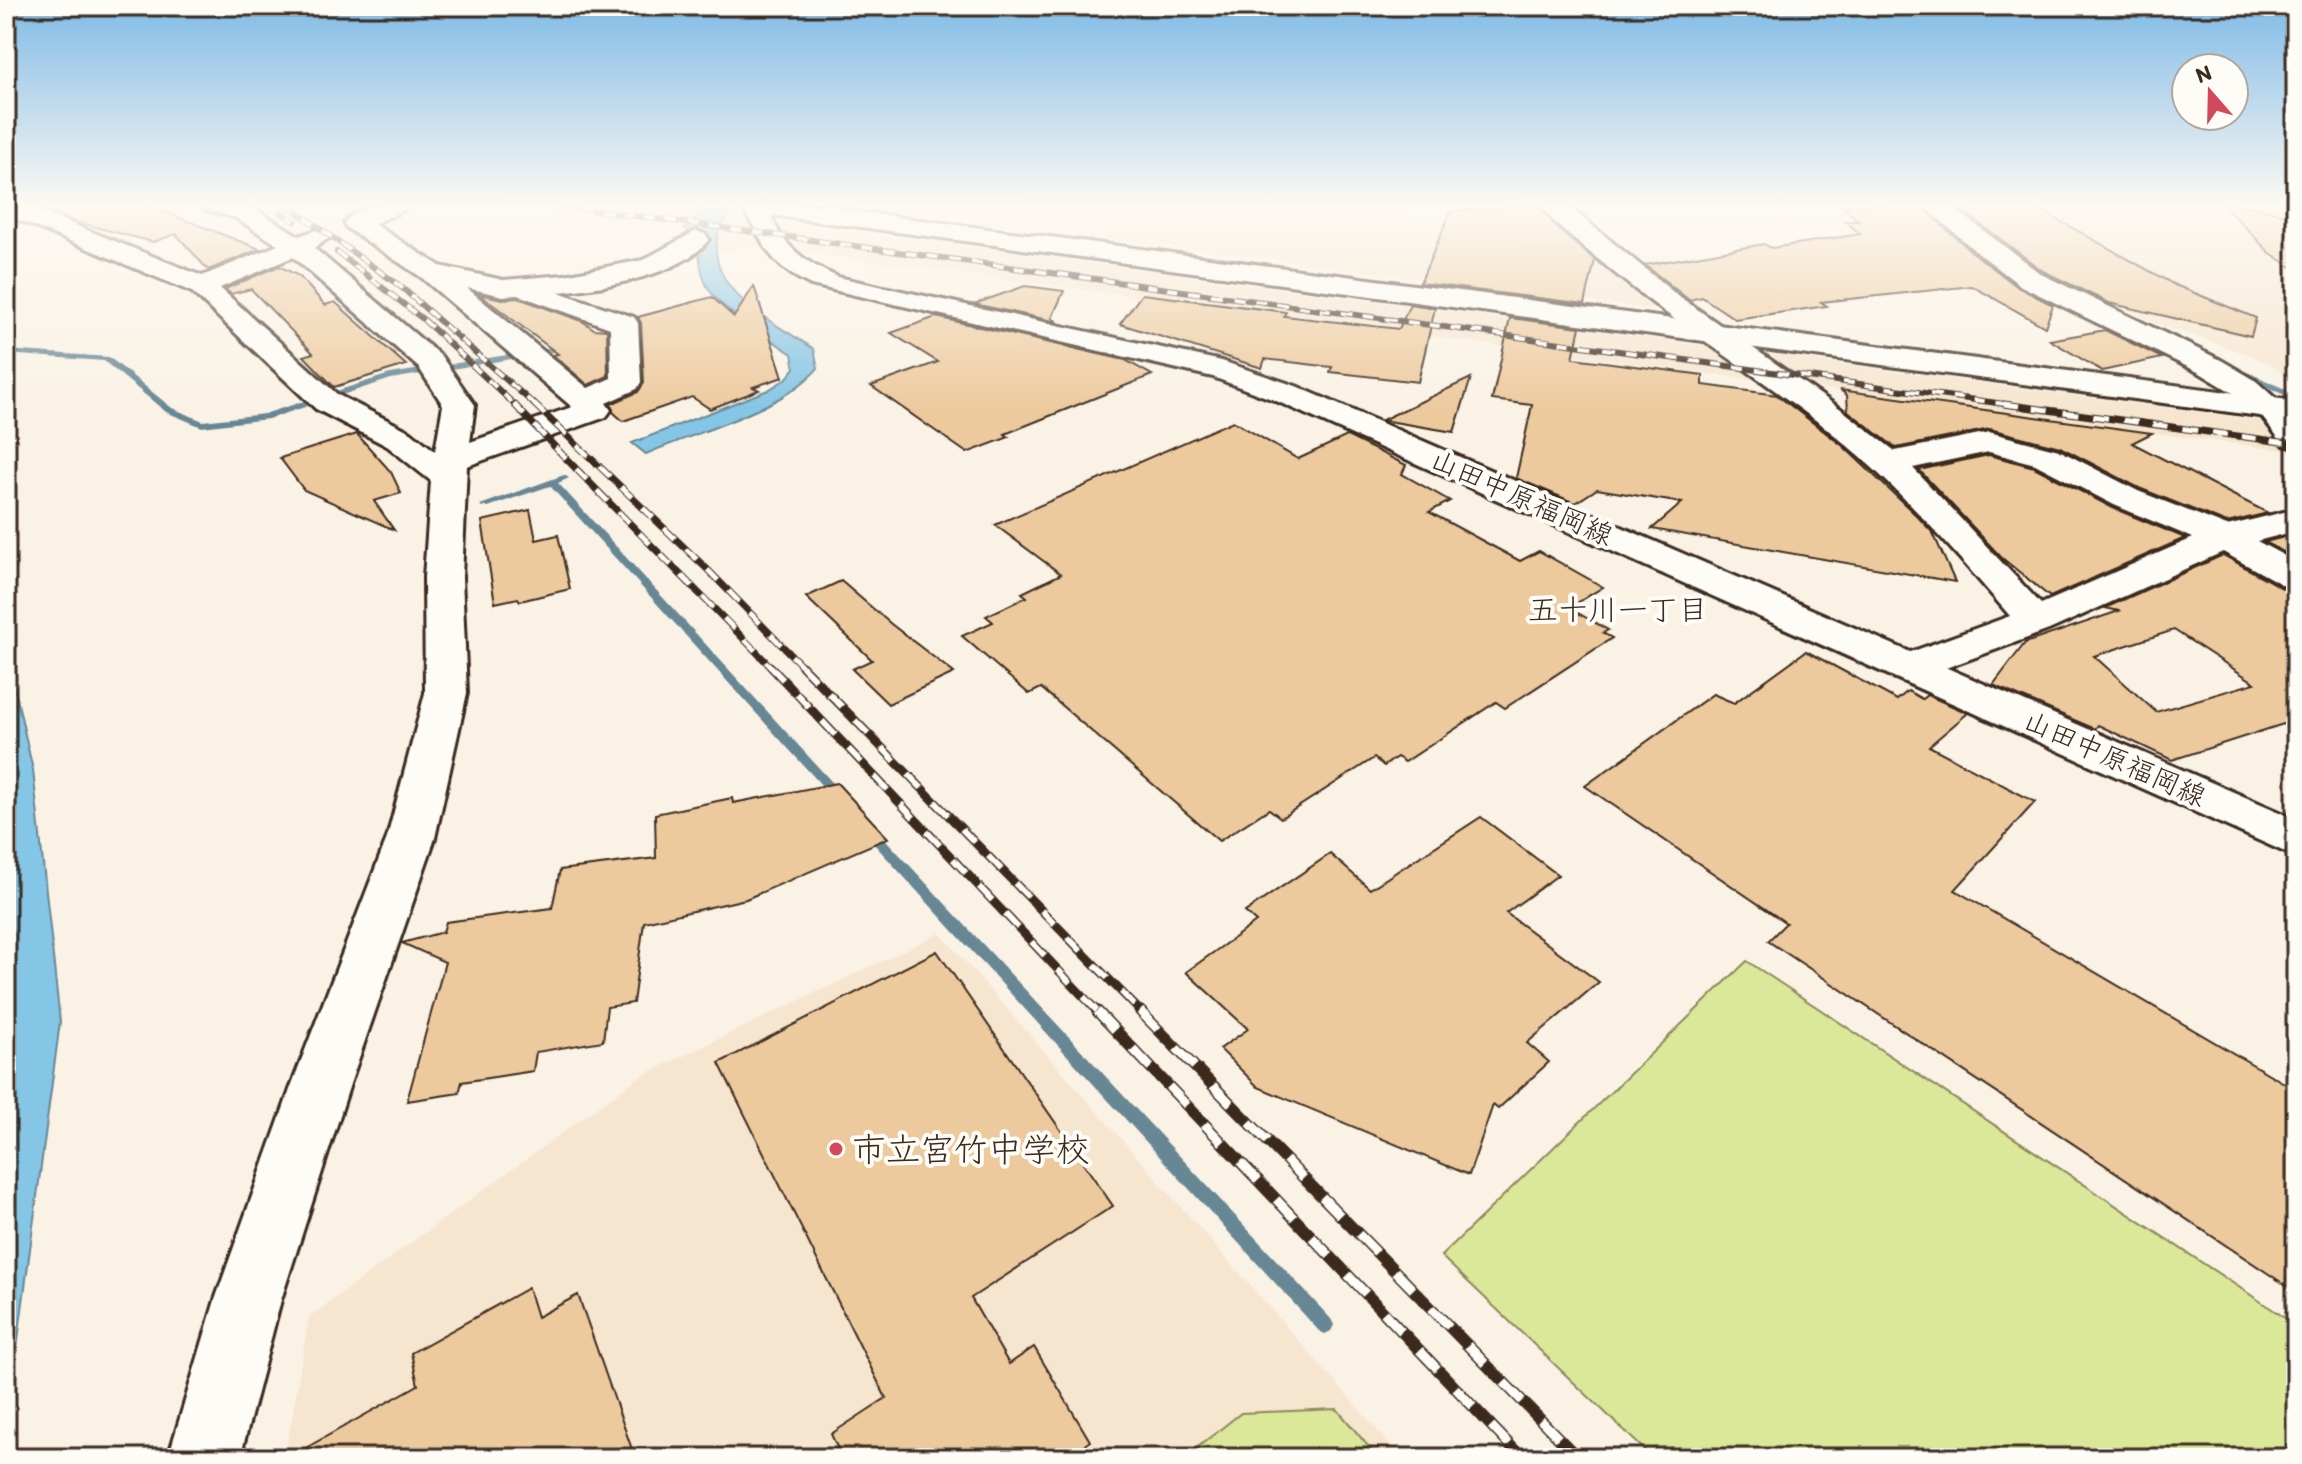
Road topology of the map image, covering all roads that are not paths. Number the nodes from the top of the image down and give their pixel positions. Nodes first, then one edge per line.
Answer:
1 (171, 273) edge
2 (231, 273) edge
3 (326, 273) edge
4 (433, 273) edge
5 (440, 273) edge
6 (616, 273) edge
7 (809, 273) edge
8 (1283, 273) edge
9 (1634, 273) edge
10 (2022, 273) edge
11 (202, 286) junction
12 (519, 288) junction
13 (1713, 333) junction
14 (584, 402) junction
15 (2285, 409) edge
16 (2296, 438) edge
17 (1887, 463) junction
18 (449, 469) junction
19 (2296, 520) edge
20 (2224, 538) junction
21 (2296, 577) edge
22 (2035, 621) junction
23 (1909, 667) junction
24 (2296, 839) edge
25 (204, 1458) edge

1 - 11 street
2 - 11 street
3 - 18 street
4 - 14 street
5 - 12 street
6 - 12 street
7 - 23 street, 山田中原福岡線
8 - 13 street
9 - 13 street
10 - 15 street
11 - 18 street
12 - 14 street
13 - 15 street
13 - 17 street
14 - 18 street
15 - 16 street
17 - 20 street
17 - 22 street
18 - 25 street
19 - 20 street
20 - 21 street
20 - 22 street
22 - 23 street
23 - 24 street, 山田中原福岡線

